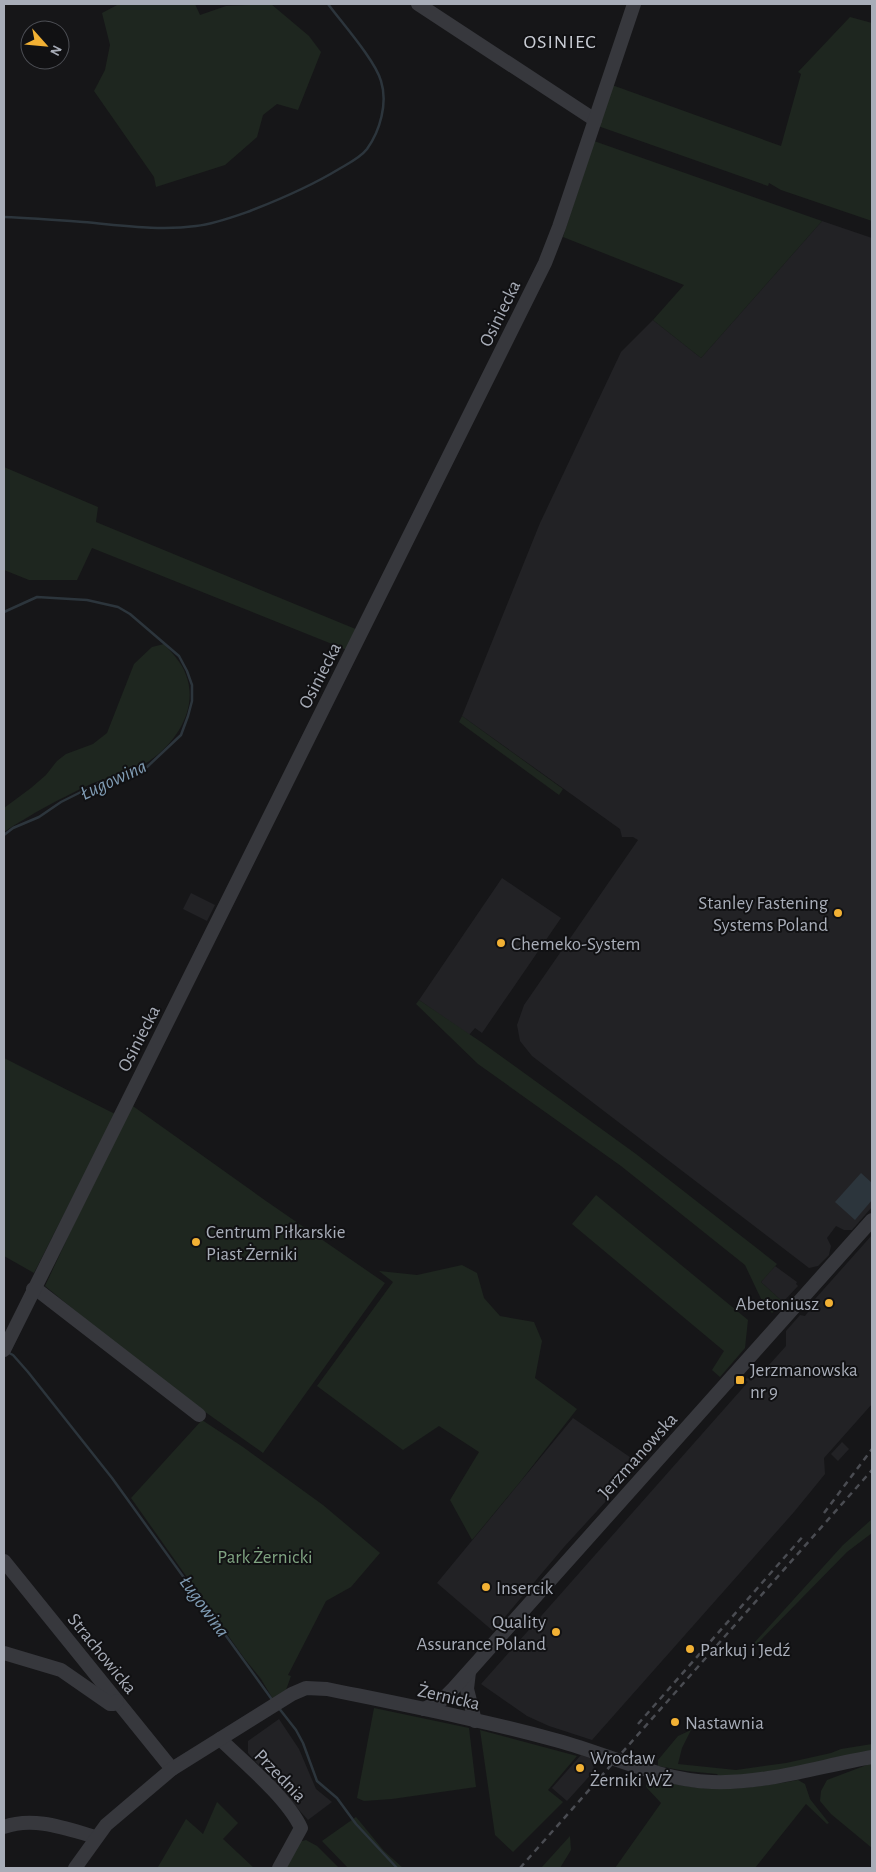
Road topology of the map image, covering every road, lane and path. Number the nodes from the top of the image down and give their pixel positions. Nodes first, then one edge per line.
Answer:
1 (418, 4) edge
2 (634, 4) edge
3 (595, 120) junction
4 (872, 1220) edge
5 (33, 1289) junction
6 (5, 1347) edge
7 (199, 1414) dead end
8 (4, 1561) edge
9 (4, 1653) edge
10 (469, 1672) junction
11 (117, 1702) junction
12 (424, 1709) junction
13 (475, 1721) junction
14 (220, 1739) junction
15 (872, 1757) edge
16 (172, 1769) junction
17 (4, 1826) edge
18 (96, 1837) junction
19 (75, 1868) edge
20 (279, 1868) edge

1 - 3 street
2 - 3 street, Osiniecka
3 - 5 street, Osiniecka
4 - 10 street, Jerzmanowska
5 - 6 street, Osiniecka
5 - 7 street
8 - 11 street, Strachowicka
9 - 11 street
10 - 12 street, Jerzmanowska
10 - 13 street
11 - 16 street, Strachowicka
12 - 13 street, Żernicka
12 - 14 street, Żernicka
13 - 15 street, Żernicka
14 - 16 street, Żernicka
14 - 20 street, Przednia
16 - 18 street, Żernicka
17 - 18 street
18 - 19 street, Żernicka

